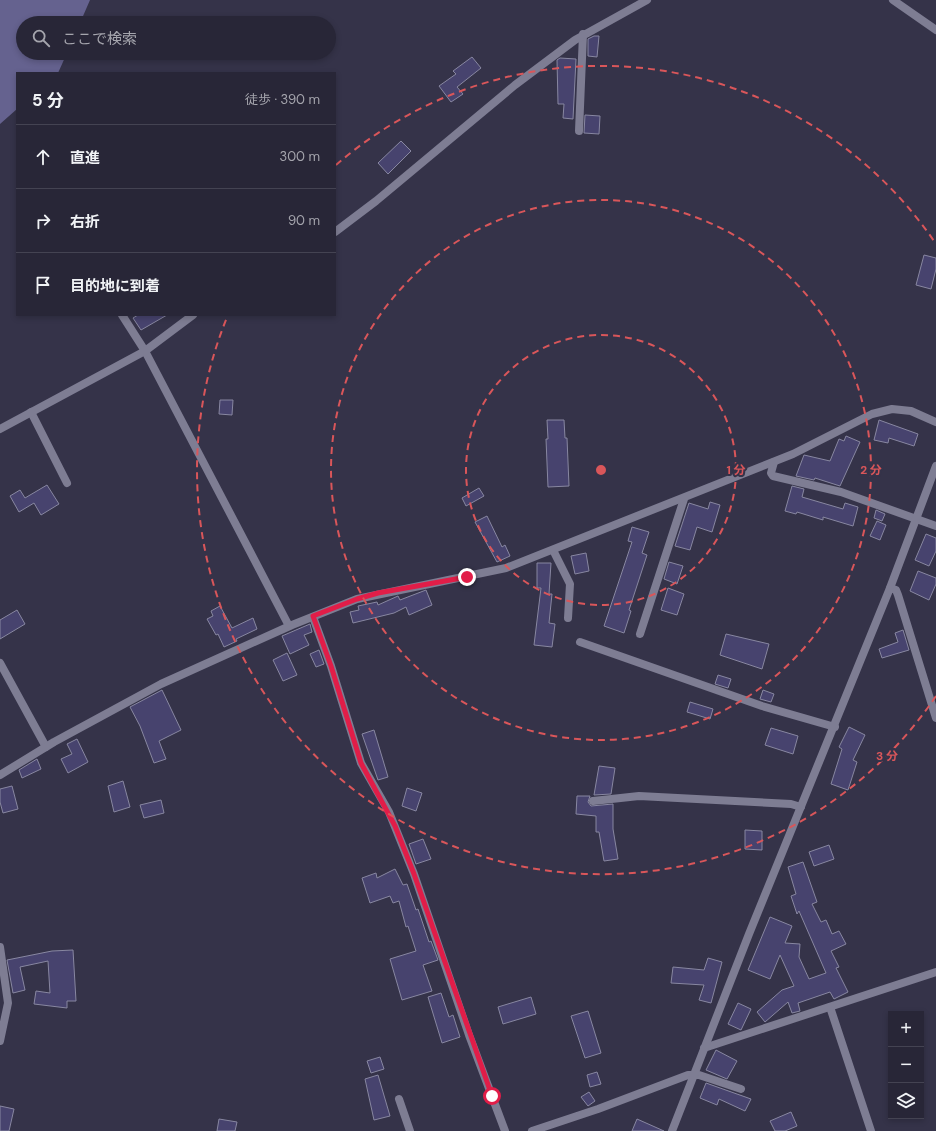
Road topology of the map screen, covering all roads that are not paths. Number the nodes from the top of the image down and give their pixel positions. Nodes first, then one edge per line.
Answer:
1 (647, 0) edge
2 (893, 0) edge
3 (936, 30) edge
4 (583, 34) junction
5 (579, 131) dead end
6 (336, 231) edge
7 (123, 316) edge
8 (192, 316) edge
9 (145, 351) junction
10 (31, 412) junction
11 (936, 422) edge
12 (0, 429) edge
13 (774, 462) junction
14 (936, 466) edge
15 (67, 483) dead end
16 (684, 499) junction
17 (917, 519) junction
18 (936, 526) edge
19 (553, 550) junction
20 (890, 588) junction
21 (313, 616) junction
22 (568, 618) dead end
23 (289, 626) junction
24 (640, 634) dead end
25 (580, 642) dead end
26 (0, 663) edge
27 (936, 718) edge
28 (835, 727) junction
29 (46, 747) junction
30 (0, 775) edge
31 (593, 801) dead end
32 (801, 807) junction
33 (0, 947) edge
34 (936, 972) edge
35 (830, 1007) junction
36 (0, 1041) edge
37 (704, 1048) junction
38 (693, 1074) junction
39 (741, 1089) dead end
40 (399, 1099) dead end
41 (410, 1131) edge
42 (505, 1131) edge
43 (532, 1131) edge
44 (672, 1131) edge
45 (871, 1131) edge

1 - 4 street
2 - 3 street
4 - 5 street
4 - 6 street
7 - 9 street
8 - 9 street
9 - 10 street
9 - 23 street
10 - 12 street
10 - 15 street
11 - 13 street
13 - 16 street
13 - 17 street
14 - 17 street
16 - 19 street
16 - 24 street
17 - 18 street
17 - 20 street
19 - 21 street
19 - 22 street
20 - 27 street
20 - 28 street
21 - 23 street
21 - 42 street
23 - 29 street
25 - 28 street
26 - 29 street
28 - 32 street
29 - 30 street
31 - 32 street
32 - 37 street
33 - 36 street
34 - 35 street
35 - 37 street
35 - 45 street
37 - 38 street
38 - 39 street
38 - 43 street
38 - 44 street
40 - 41 street

